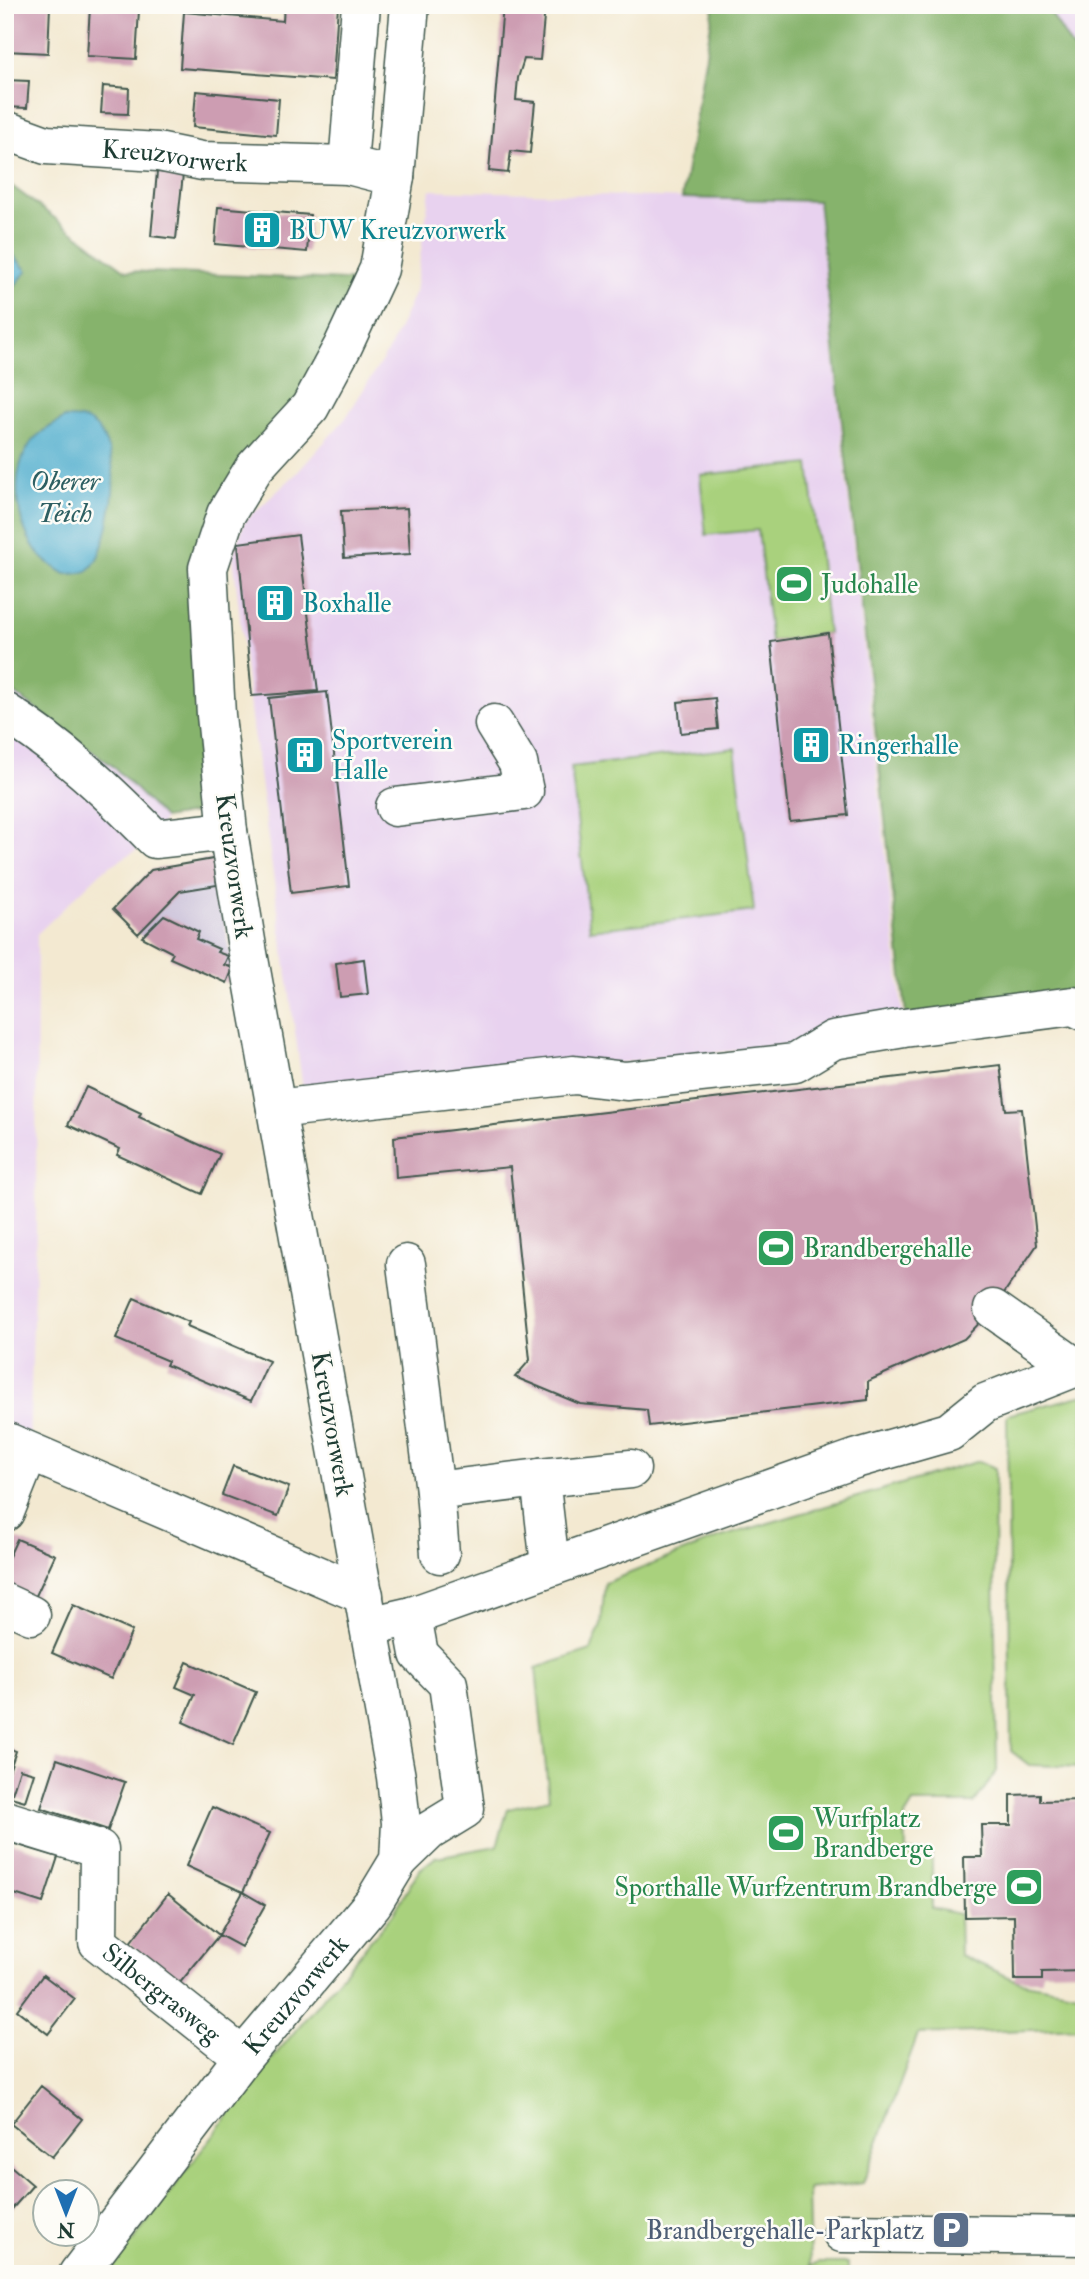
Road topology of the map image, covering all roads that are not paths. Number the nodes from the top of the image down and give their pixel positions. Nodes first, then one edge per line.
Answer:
1 (361, 5) edge
2 (410, 5) edge
3 (5, 130) edge
4 (348, 165) junction
5 (395, 177) junction
6 (5, 712) edge
7 (494, 724) dead end
8 (395, 807) dead end
9 (228, 831) junction
10 (1084, 1011) edge
11 (276, 1109) junction
12 (406, 1264) dead end
13 (993, 1309) dead end
14 (1079, 1366) edge
15 (17, 1446) edge
16 (631, 1469) dead end
17 (540, 1478) junction
18 (435, 1491) junction
19 (5, 1512) edge
20 (440, 1554) dead end
21 (550, 1565) junction
22 (366, 1610) junction
23 (411, 1616) junction
24 (5, 1820) edge
25 (399, 1860) junction
26 (243, 2057) junction
27 (842, 2233) dead end
28 (1084, 2236) edge
29 (78, 2274) edge

1 - 4 street
2 - 5 street, Kreuzvorwerk
3 - 4 street, Kreuzvorwerk
4 - 5 street, Kreuzvorwerk
5 - 9 street, Kreuzvorwerk
6 - 9 street
7 - 8 street
9 - 11 street, Kreuzvorwerk
10 - 11 street
11 - 22 street, Kreuzvorwerk
12 - 18 street
13 - 14 street
14 - 21 street
15 - 19 street
15 - 22 street
16 - 17 street
17 - 18 street
17 - 21 street
18 - 20 street
21 - 23 street
22 - 23 street
22 - 25 street, Kreuzvorwerk
23 - 25 street
24 - 26 street, Silbergrasweg
25 - 26 street, Kreuzvorwerk
26 - 29 street, Kreuzvorwerk
27 - 28 street

